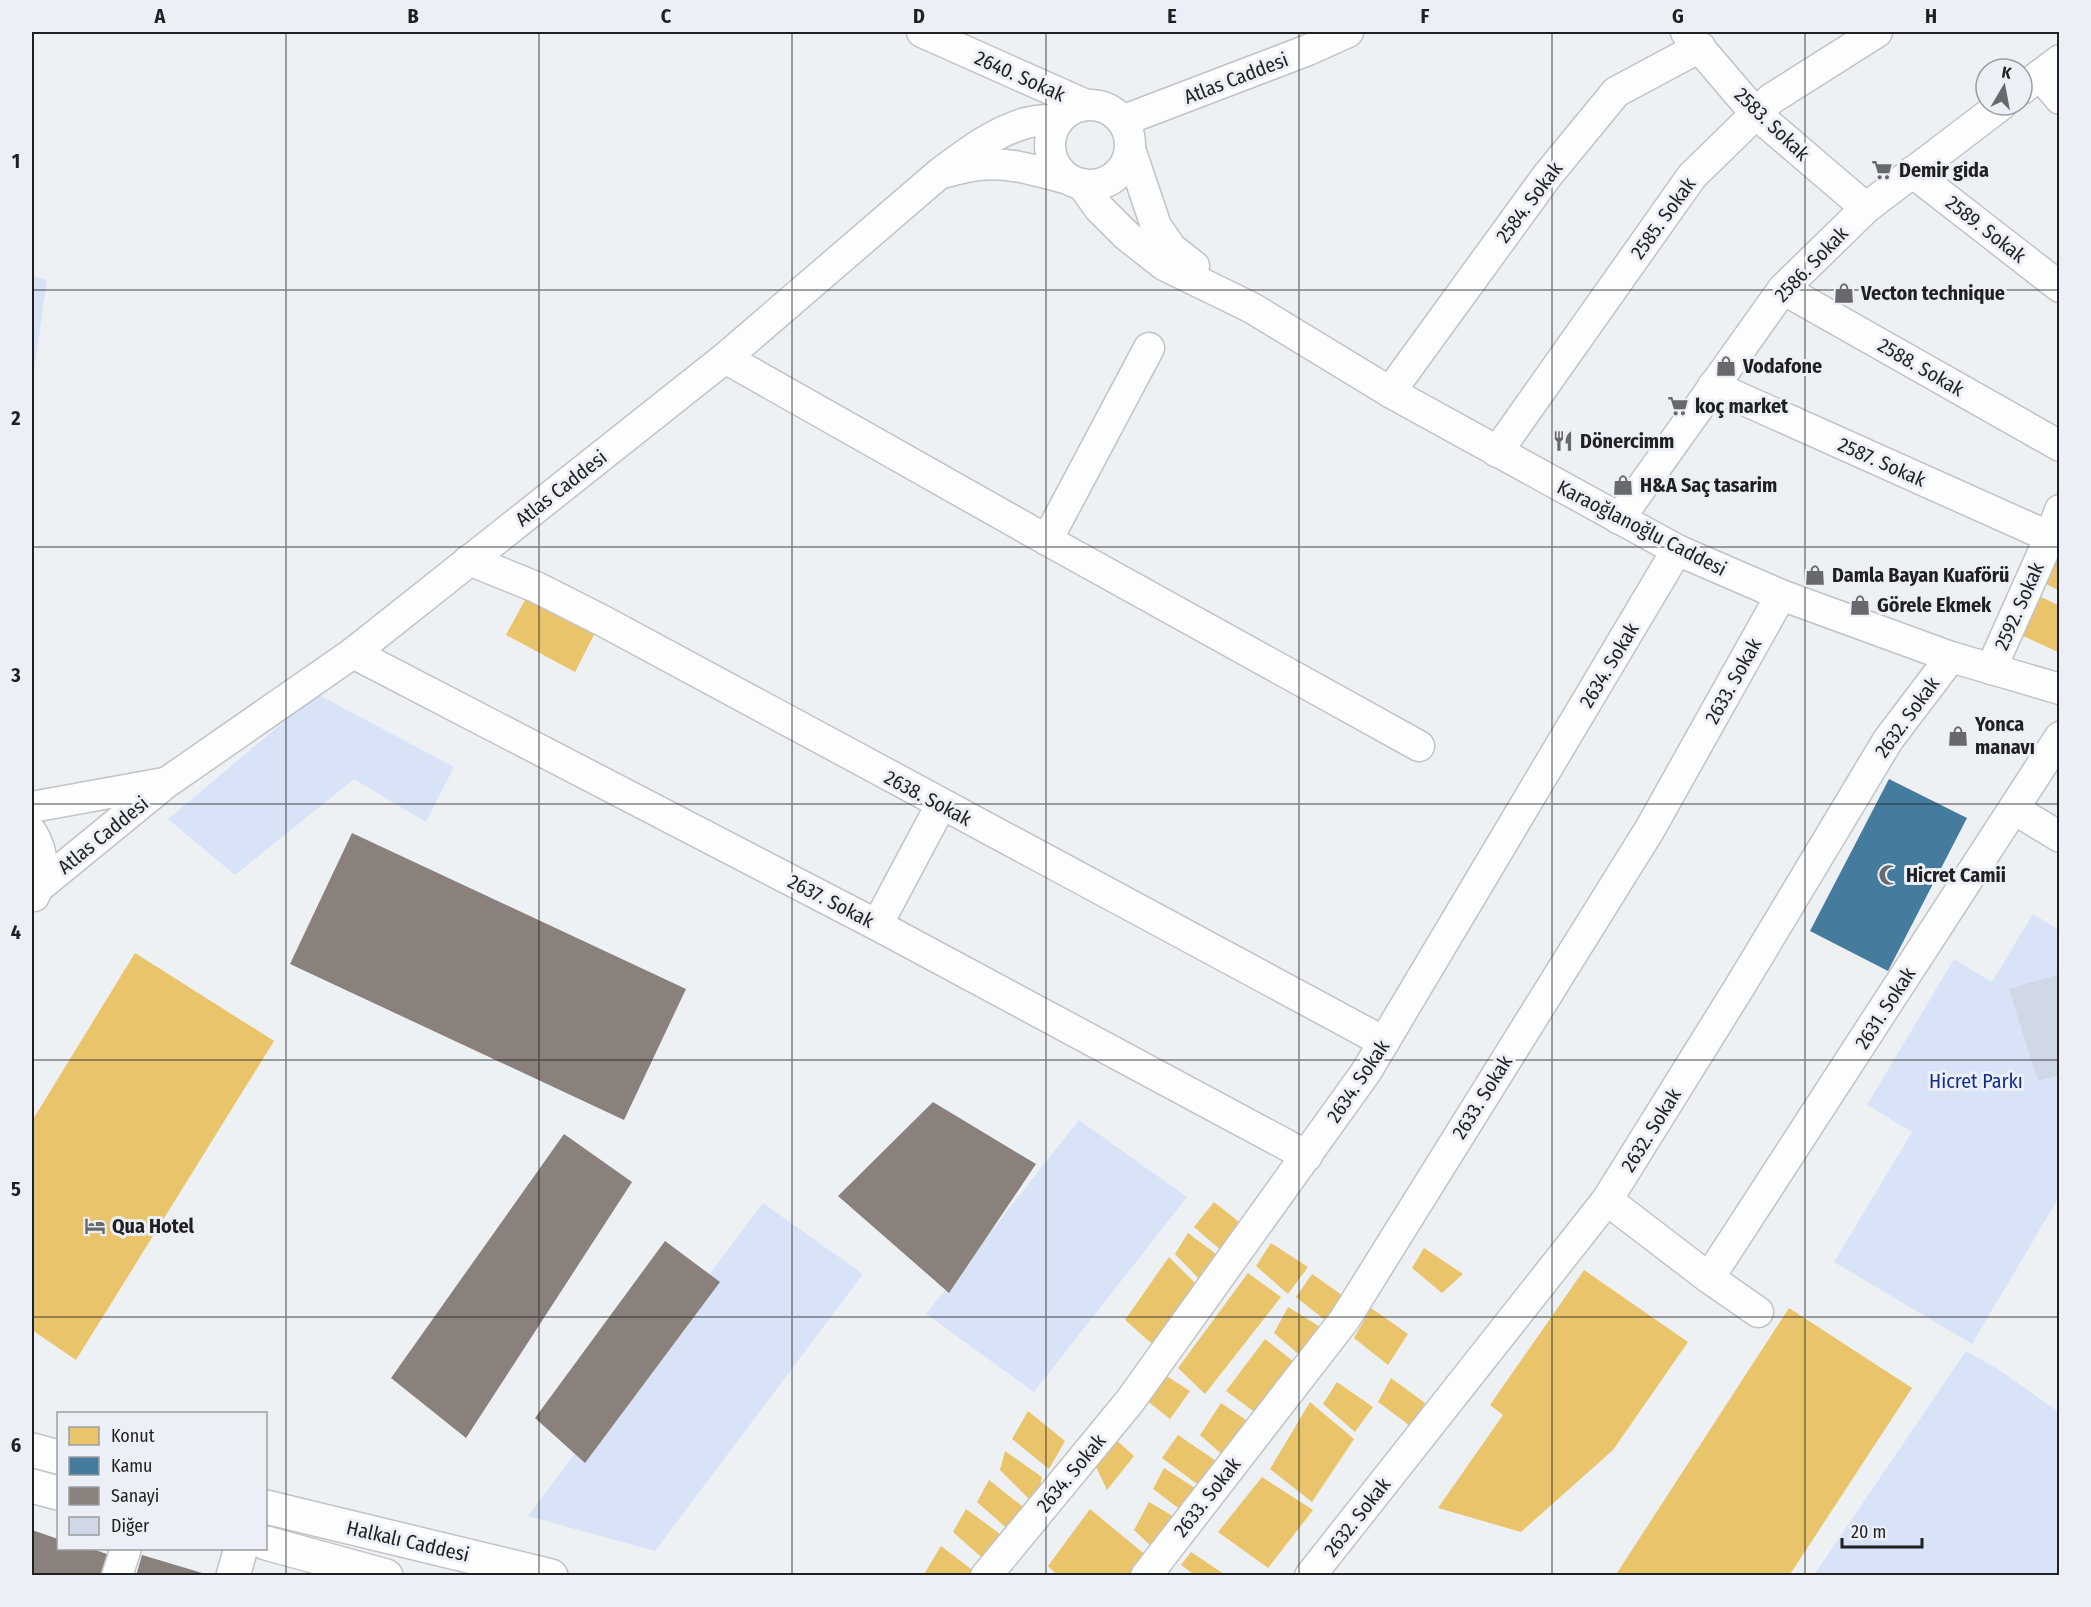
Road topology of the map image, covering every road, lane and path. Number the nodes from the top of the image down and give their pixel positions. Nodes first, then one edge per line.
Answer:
1 (922, 32) edge
2 (1348, 32) edge
3 (1877, 32) edge
4 (1693, 39) edge
5 (1306, 41) edge
6 (2041, 74) edge
7 (2060, 99) edge
8 (1086, 105) junction
9 (1756, 114) junction
10 (1985, 117) edge
11 (1059, 119) junction
12 (1126, 135) junction
13 (1912, 172) junction
14 (940, 173) junction
15 (1075, 182) junction
16 (1866, 208) junction
17 (2060, 287) edge
18 (1783, 289) junction
19 (1252, 308) junction
20 (1149, 348) dead end
21 (725, 358) junction
22 (1713, 386) junction
23 (1390, 392) junction
24 (2060, 446) edge
25 (1497, 452) junction
26 (1619, 519) junction
27 (2055, 524) edge
28 (1047, 540) junction
29 (1677, 550) junction
30 (469, 561) junction
31 (1781, 595) junction
32 (353, 653) junction
33 (1952, 657) junction
34 (1991, 669) junction
35 (2060, 689) edge
36 (2060, 737) edge
37 (1419, 746) dead end
38 (166, 783) junction
39 (941, 805) junction
40 (32, 807) edge
41 (2014, 810) junction
42 (32, 832) edge
43 (2060, 837) edge
44 (36, 894) edge
45 (877, 925) junction
46 (1384, 1042) junction
47 (1307, 1155) junction
48 (1607, 1200) junction
49 (1709, 1278) junction
50 (1758, 1312) dead end
51 (32, 1450) edge
52 (57, 1457) edge
53 (32, 1486) edge
54 (57, 1493) edge
55 (267, 1507) edge
56 (267, 1543) edge
57 (125, 1550) edge
58 (240, 1550) edge
59 (117, 1575) edge
60 (233, 1575) edge
61 (386, 1575) edge
62 (551, 1575) edge
63 (986, 1575) edge
64 (1146, 1575) edge
65 (1310, 1575) edge

1 - 8 street, 2640. Sokak
2 - 5 street, Atlas Caddesi
3 - 9 street, 2585. Sokak
4 - 9 street, 2583. Sokak
4 - 23 street, 2584. Sokak
5 - 12 street, Atlas Caddesi
6 - 7 street
8 - 11 street
8 - 12 street
9 - 16 street, 2583. Sokak
9 - 25 street, 2585. Sokak
10 - 13 street, 2586. Sokak
11 - 14 street, Atlas Caddesi
11 - 15 street
12 - 15 street
12 - 19 street
13 - 16 street, 2586. Sokak
13 - 17 street, 2589. Sokak
14 - 15 street
14 - 21 street, Atlas Caddesi
15 - 19 street
16 - 18 street, 2586. Sokak
18 - 22 street, 2586. Sokak
18 - 24 street, 2588. Sokak
19 - 23 street, Karaoğlanoğlu Caddesi
20 - 28 street
21 - 28 street
21 - 30 street, Atlas Caddesi
22 - 26 street, 2586. Sokak
22 - 27 street, 2587. Sokak
23 - 25 street, Karaoğlanoğlu Caddesi
25 - 26 street, Karaoğlanoğlu Caddesi
26 - 29 street, Karaoğlanoğlu Caddesi
27 - 34 street, 2592. Sokak
28 - 37 street
29 - 31 street, Karaoğlanoğlu Caddesi
29 - 46 street, 2634. Sokak
30 - 32 street, Atlas Caddesi
30 - 39 street, 2638. Sokak
31 - 33 street, Karaoğlanoğlu Caddesi
31 - 64 street, 2633. Sokak
32 - 38 street, Atlas Caddesi
32 - 45 street, 2637. Sokak
33 - 34 street, Karaoğlanoğlu Caddesi
33 - 48 street, 2632. Sokak
34 - 35 street, Karaoğlanoğlu Caddesi
36 - 41 street, 2631. Sokak
38 - 40 street, Atlas Caddesi
38 - 44 street, Atlas Caddesi
39 - 45 street
39 - 46 street, 2638. Sokak
41 - 43 street
41 - 49 street, 2631. Sokak
42 - 44 street
45 - 47 street, 2637. Sokak
46 - 47 street, 2634. Sokak
47 - 63 street, 2634. Sokak
48 - 49 street
48 - 65 street, 2632. Sokak
49 - 50 street
51 - 52 main road
53 - 54 main road
55 - 62 main road, Halkalı Caddesi
56 - 61 main road, Halkalı Caddesi
57 - 59 street
58 - 60 main road

